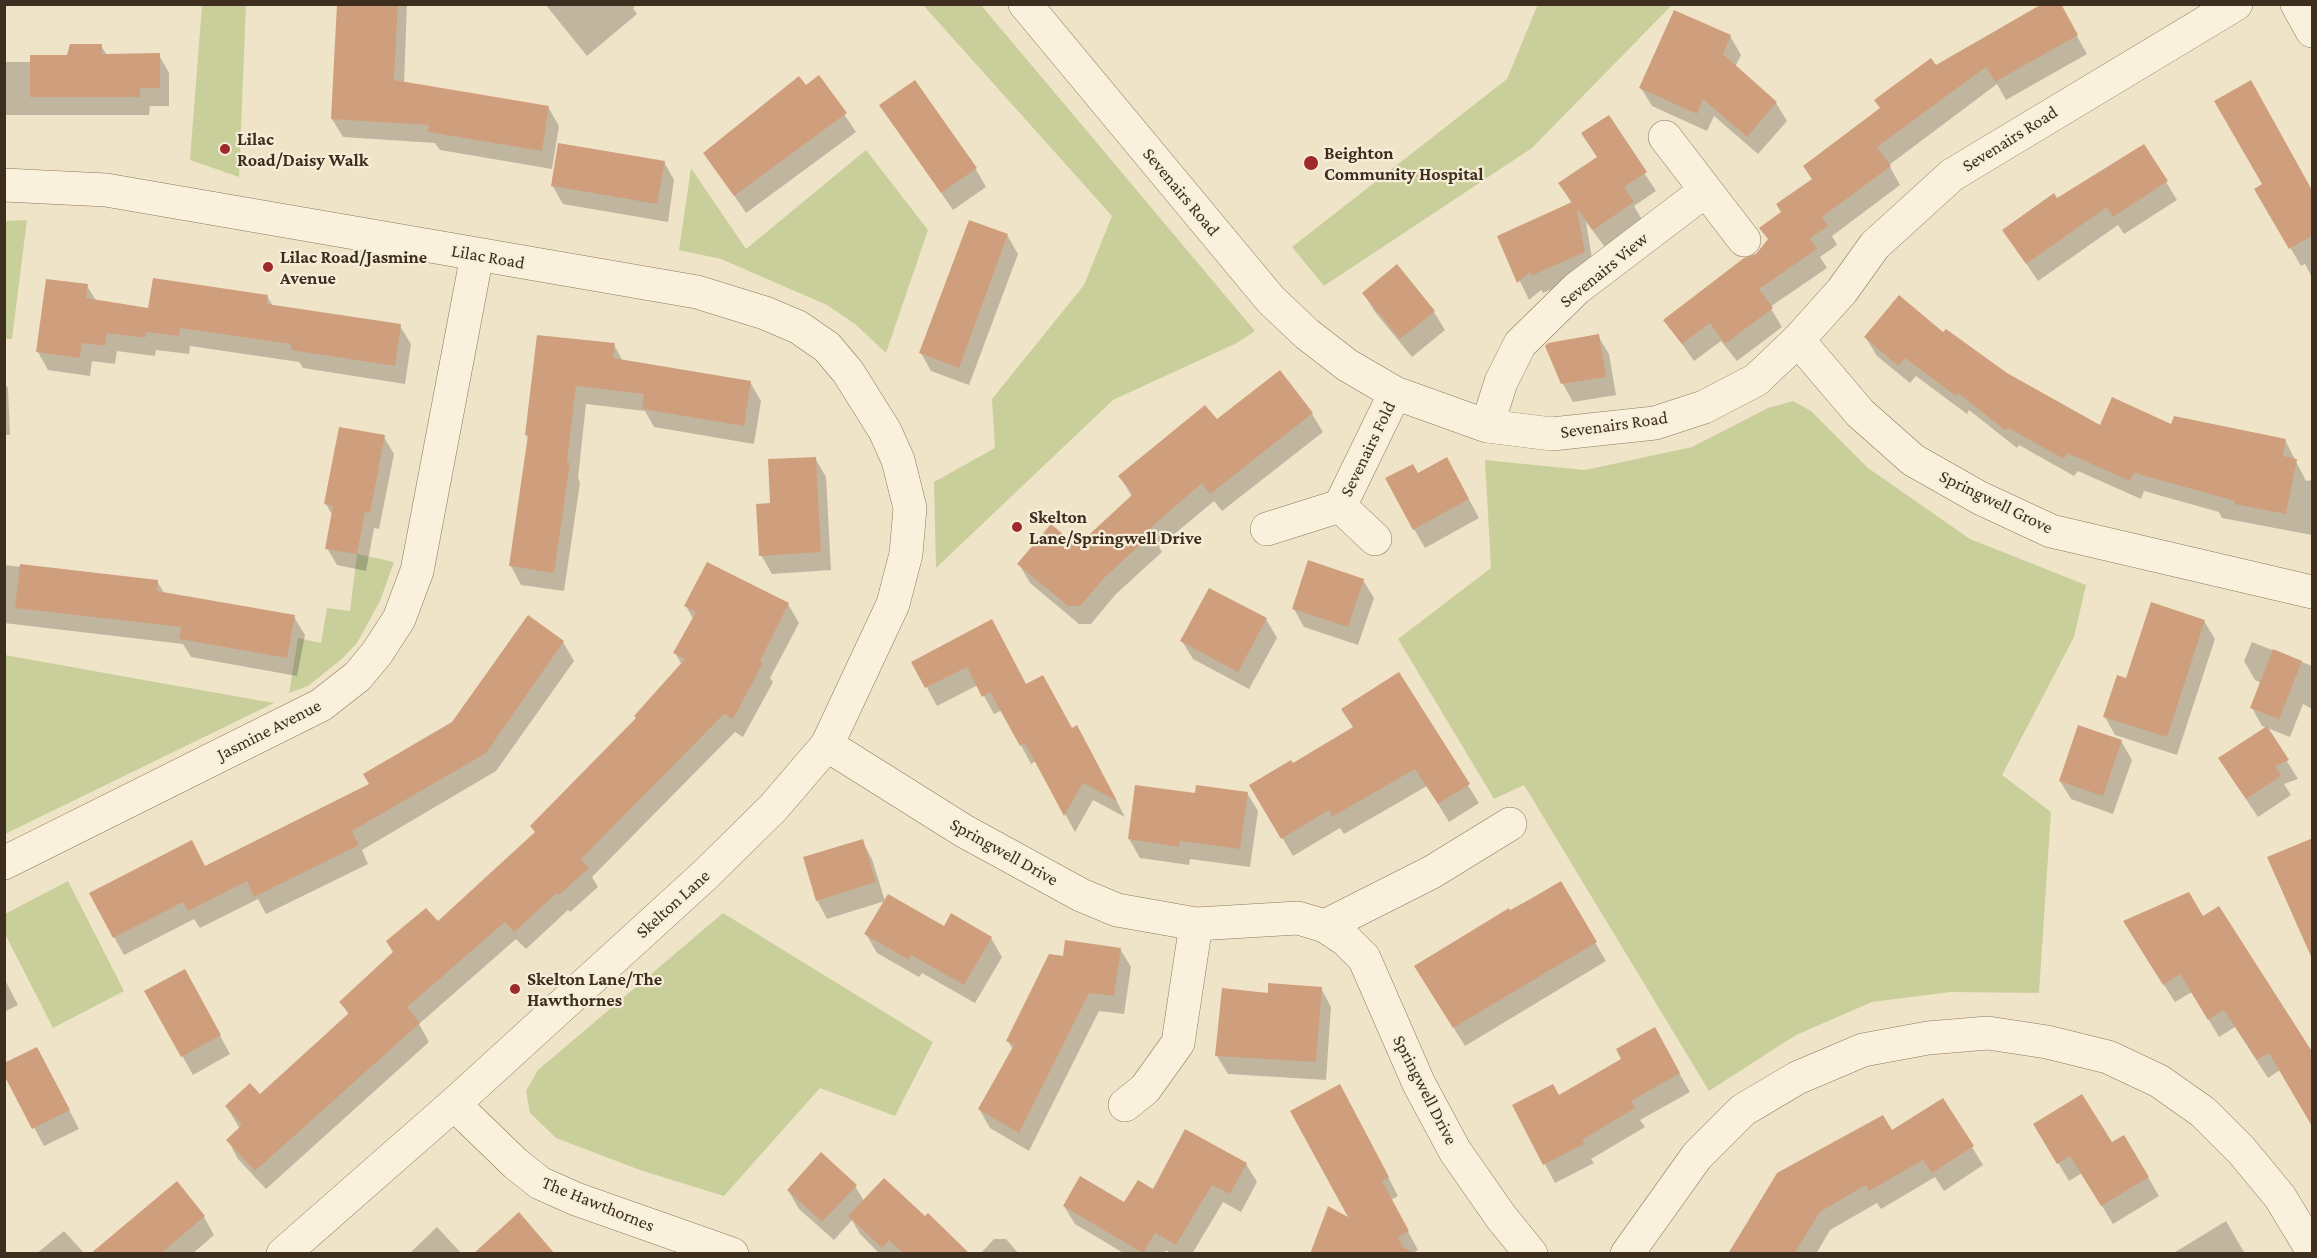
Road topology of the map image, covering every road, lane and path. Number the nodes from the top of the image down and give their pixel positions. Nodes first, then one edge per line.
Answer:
1 (1025, 4) edge
2 (2236, 4) edge
3 (2297, 4) edge
4 (2313, 31) edge
5 (1665, 137) dead end
6 (4, 185) edge
7 (1706, 191) junction
8 (1744, 240) dead end
9 (477, 255) junction
10 (1798, 340) junction
11 (1395, 393) junction
12 (1486, 426) junction
13 (898, 460) joint
14 (1340, 506) junction
15 (1267, 530) dead end
16 (1375, 539) dead end
17 (2313, 592) edge
18 (827, 745) junction
19 (1510, 824) dead end
20 (4, 863) edge
21 (1196, 924) junction
22 (1325, 926) junction
23 (454, 1104) junction
24 (1125, 1105) dead end
25 (2313, 1250) edge
26 (283, 1254) edge
27 (732, 1254) edge
28 (1531, 1254) edge
29 (1627, 1254) edge

1 - 11 street, Sevenairs Road
2 - 10 street, Sevenairs Road
3 - 4 street
5 - 7 street
6 - 9 street, Lilac Road
7 - 8 street
7 - 12 street, Sevenairs View
9 - 13 street, Lilac Road
9 - 20 street, Jasmine Avenue
10 - 12 street, Sevenairs Road
10 - 17 street, Springwell Grove
11 - 12 street, Sevenairs Road
11 - 14 street, Sevenairs Fold
13 - 18 street, Skelton Lane
14 - 15 street, Sevenairs Fold
14 - 16 street, Sevenairs Fold
18 - 21 street, Springwell Drive
18 - 23 street, Skelton Lane
19 - 22 street
21 - 22 street, Springwell Drive
21 - 24 street
22 - 28 street, Springwell Drive
23 - 26 street, Skelton Lane
23 - 27 street, The Hawthornes
25 - 29 street

